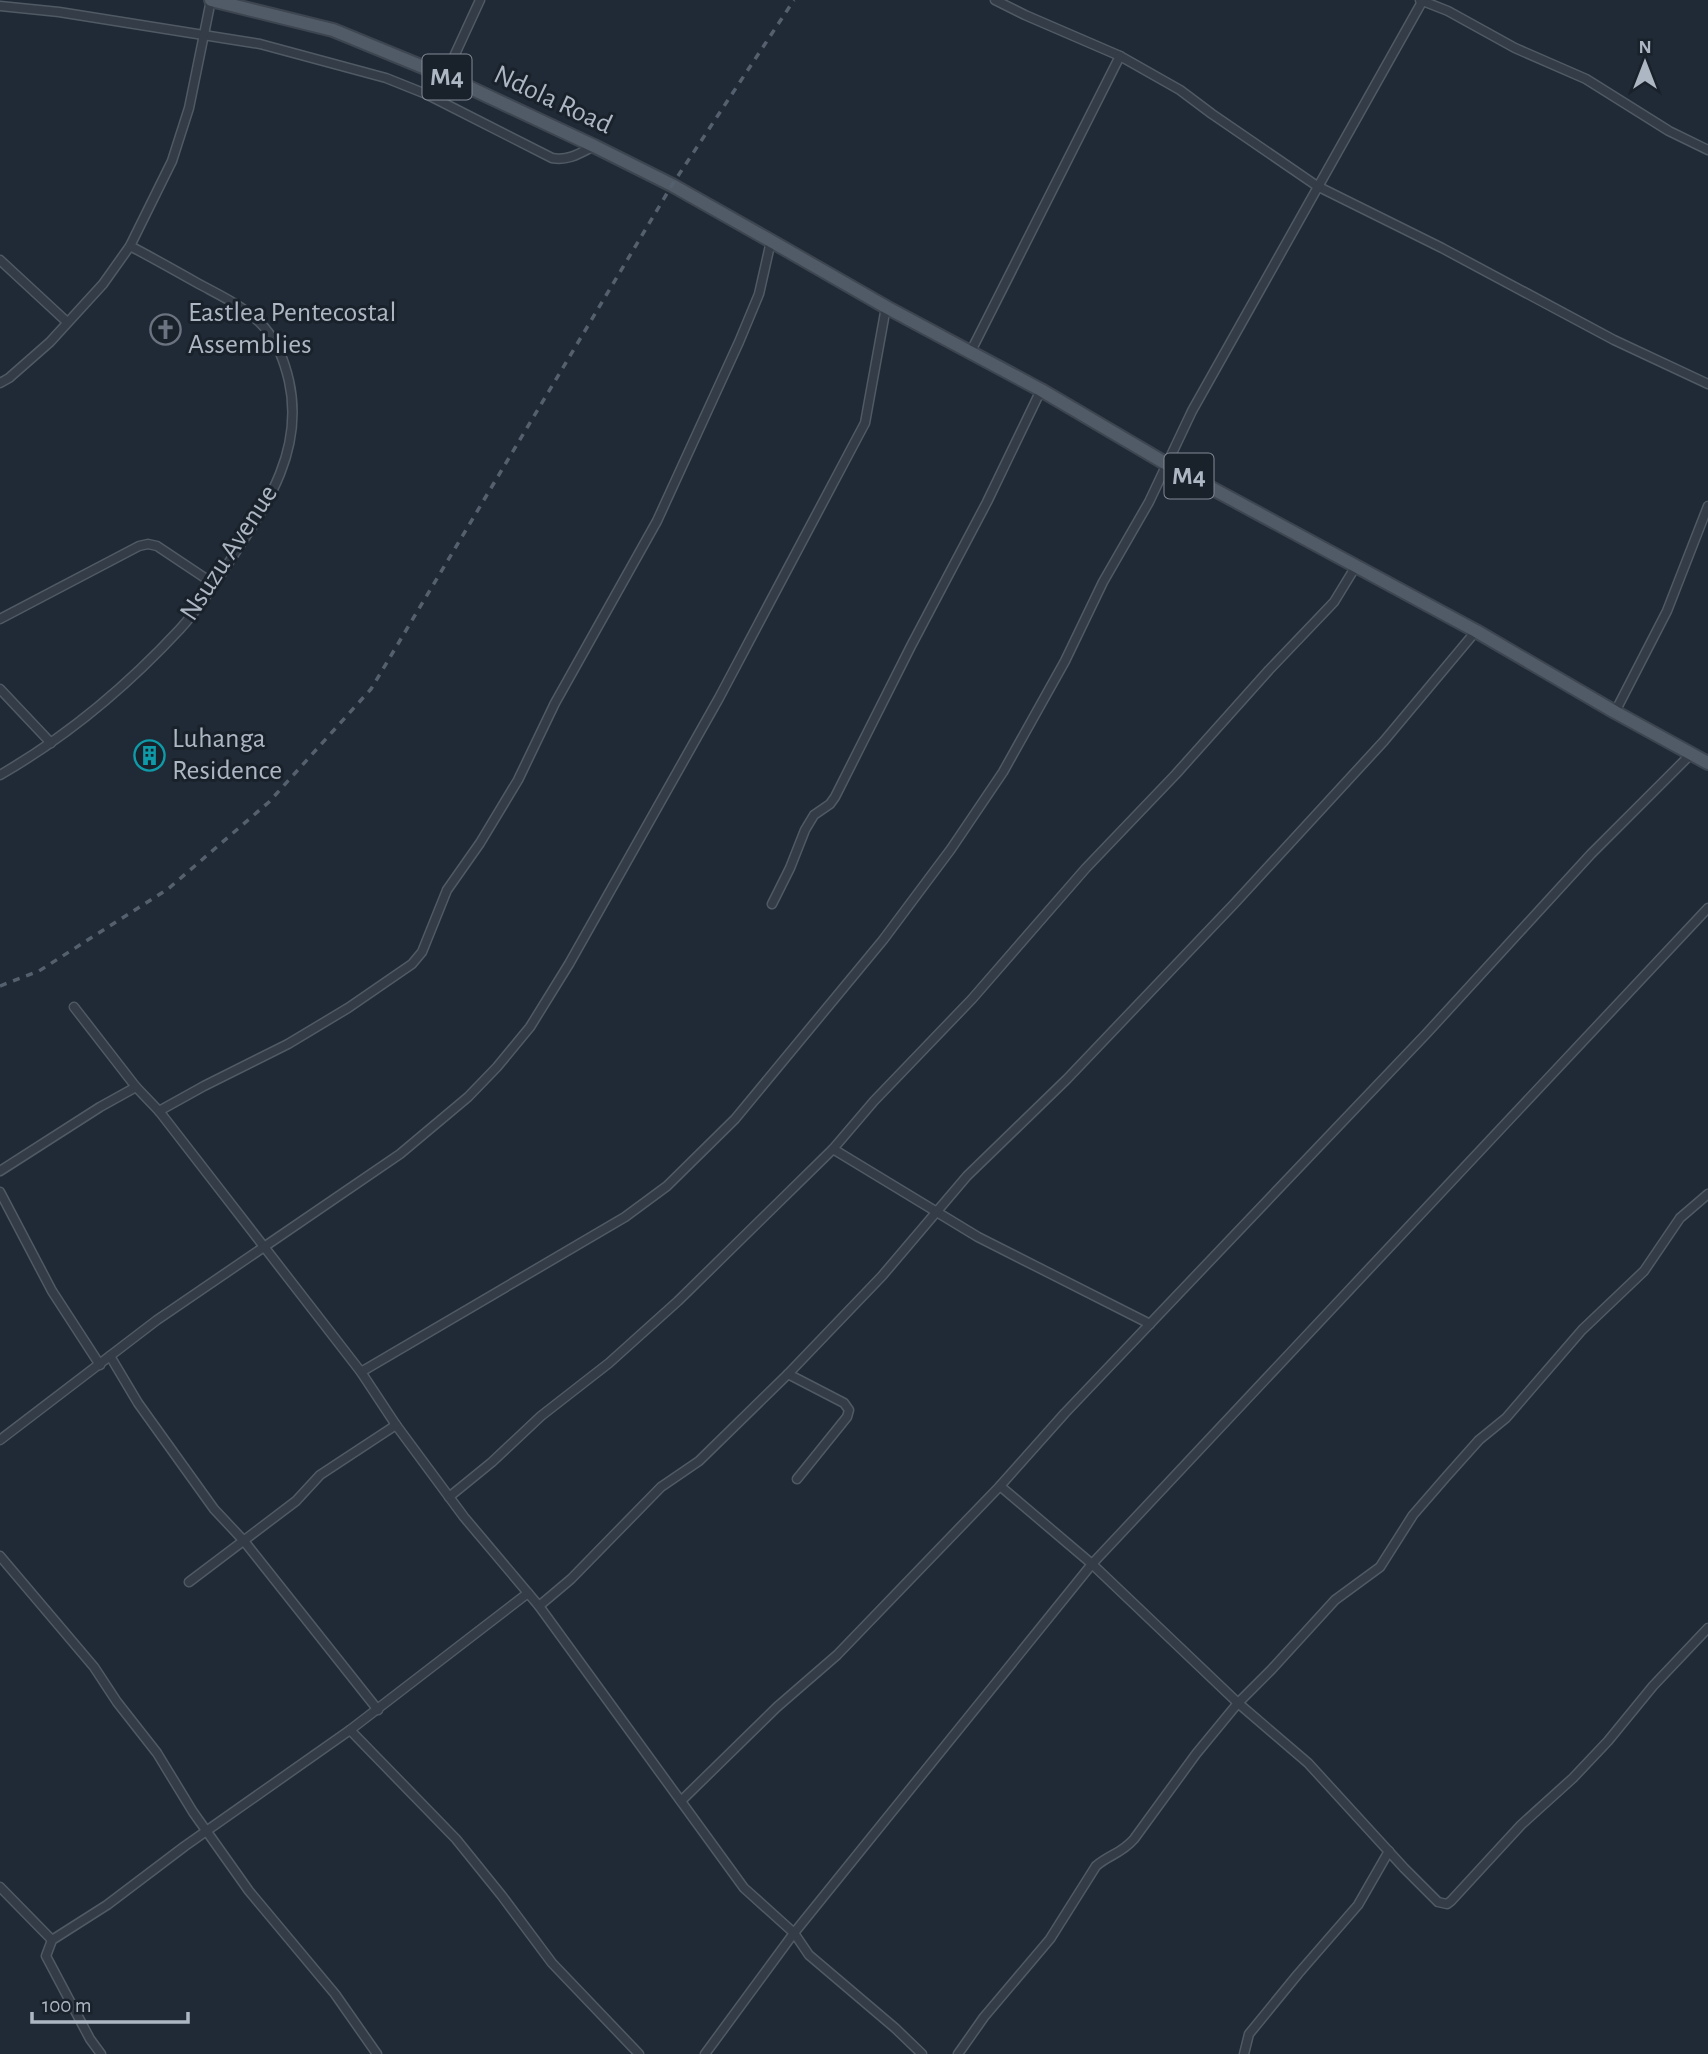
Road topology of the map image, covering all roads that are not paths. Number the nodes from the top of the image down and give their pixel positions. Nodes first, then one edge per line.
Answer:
1 (211, 0) edge
2 (480, 0) edge
3 (996, 0) edge
4 (1422, 0) edge
5 (0, 6) edge
6 (204, 35) junction
7 (1120, 56) junction
8 (445, 76) junction
9 (594, 146) junction
10 (1708, 150) edge
11 (1317, 186) junction
12 (771, 240) junction
13 (130, 246) junction
14 (0, 260) edge
15 (886, 307) junction
16 (67, 322) junction
17 (970, 353) junction
18 (0, 383) edge
19 (1708, 384) edge
20 (1041, 390) junction
21 (1165, 463) junction
22 (1708, 506) edge
23 (1356, 566) junction
24 (214, 584) junction
25 (0, 619) edge
26 (1476, 631) junction
27 (0, 689) edge
28 (1615, 712) junction
29 (51, 743) junction
30 (1691, 754) junction
31 (1708, 763) edge
32 (0, 775) edge
33 (772, 904) dead end
34 (1708, 908) edge
35 (74, 1007) dead end
36 (136, 1087) junction
37 (159, 1111) junction
38 (834, 1149) junction
39 (0, 1171) edge
40 (0, 1192) edge
41 (1708, 1194) edge
42 (936, 1212) junction
43 (263, 1247) junction
44 (1150, 1324) junction
45 (110, 1356) junction
46 (100, 1365) junction
47 (361, 1372) junction
48 (788, 1374) junction
49 (396, 1425) junction
50 (0, 1440) edge
51 (797, 1479) dead end
52 (1000, 1486) junction
53 (449, 1497) junction
54 (244, 1541) junction
55 (0, 1556) edge
56 (1092, 1564) junction
57 (189, 1582) dead end
58 (528, 1594) junction
59 (539, 1606) junction
60 (1708, 1628) edge
61 (1238, 1703) junction
62 (378, 1710) junction
63 (350, 1730) junction
64 (681, 1801) junction
65 (208, 1831) junction
66 (1389, 1851) junction
67 (0, 1887) edge
68 (794, 1933) junction
69 (52, 1940) junction
70 (101, 2054) edge
71 (377, 2054) edge
72 (639, 2054) edge
73 (705, 2054) edge
74 (922, 2054) edge
75 (958, 2054) edge
76 (1244, 2054) edge

1 - 6 street
1 - 8 main road, Ndola Road / M4
2 - 8 street
3 - 7 street
4 - 10 street
4 - 11 street
5 - 6 street
6 - 9 street
6 - 13 street
7 - 11 street
7 - 17 street
8 - 9 main road, Ndola Road / M4
9 - 12 main road, Ndola Road / M4
11 - 19 street
11 - 21 street
12 - 15 main road, M4
12 - 37 street
13 - 16 street
13 - 24 street, Nsuzu Avenue
14 - 16 street
15 - 17 main road, M4
15 - 43 street
16 - 18 street
17 - 20 main road, M4
20 - 21 main road, M4
20 - 33 street
21 - 23 main road, M4
21 - 47 street
22 - 28 street
23 - 26 main road, M4
23 - 38 street
24 - 25 street
24 - 29 street, Nsuzu Avenue
26 - 28 main road, M4
26 - 42 street
27 - 29 street
28 - 30 main road, M4
29 - 32 street, Nsuzu Avenue
30 - 31 main road, M4
30 - 44 street
34 - 56 street
35 - 36 street
36 - 37 street
36 - 39 street
37 - 43 street
38 - 42 street
38 - 53 street
40 - 46 street
41 - 61 street
42 - 44 street
42 - 48 street
43 - 45 street
43 - 47 street
44 - 52 street
45 - 46 street
45 - 54 street
46 - 50 street
47 - 49 street
48 - 51 street
48 - 59 street
49 - 53 street
49 - 54 street
52 - 56 street
52 - 64 street
53 - 58 street
54 - 57 street
54 - 62 street
55 - 65 street
56 - 61 street
56 - 68 street
58 - 59 street
58 - 62 street
59 - 64 street
60 - 66 street
61 - 66 street
61 - 75 street
62 - 63 street
63 - 65 street
63 - 72 street
64 - 68 street
65 - 69 street
65 - 71 street
66 - 76 street
67 - 69 street
68 - 73 street
68 - 74 street
69 - 70 street

